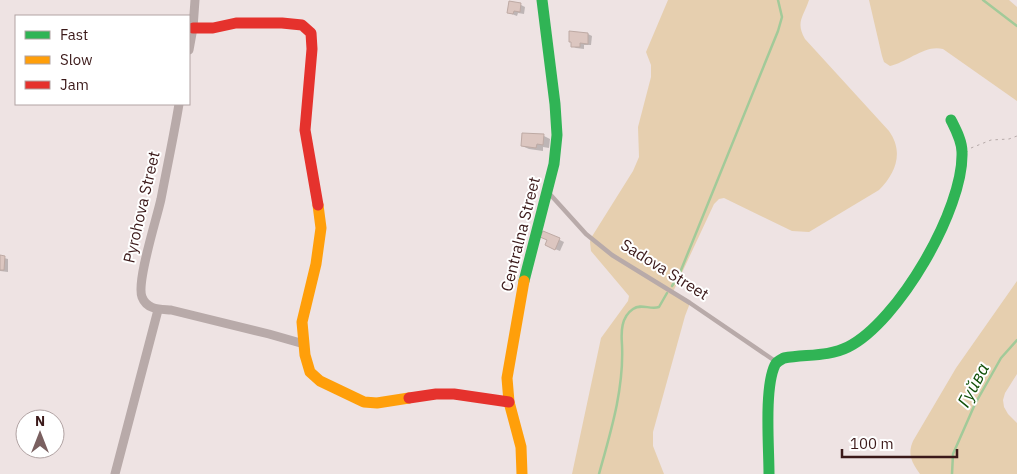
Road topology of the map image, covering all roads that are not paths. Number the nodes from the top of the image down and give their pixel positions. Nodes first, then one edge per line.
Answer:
1 (195, 0) edge
2 (542, 0) edge
3 (193, 28) junction
4 (190, 44) edge
5 (180, 105) edge
6 (951, 120) dead end
7 (547, 191) junction
8 (158, 310) junction
9 (304, 344) junction
10 (777, 362) junction
11 (509, 402) junction
12 (115, 474) edge
13 (522, 474) edge
14 (769, 474) edge

1 - 3 street
2 - 7 street, Centralna Street
3 - 4 street
3 - 9 street
5 - 8 street, Pyrohova Street
6 - 10 street
7 - 10 lane, Sadova Street
7 - 11 street, Centralna Street
8 - 9 street
8 - 12 street
9 - 11 street
10 - 14 street
11 - 13 street, Centralna Street

